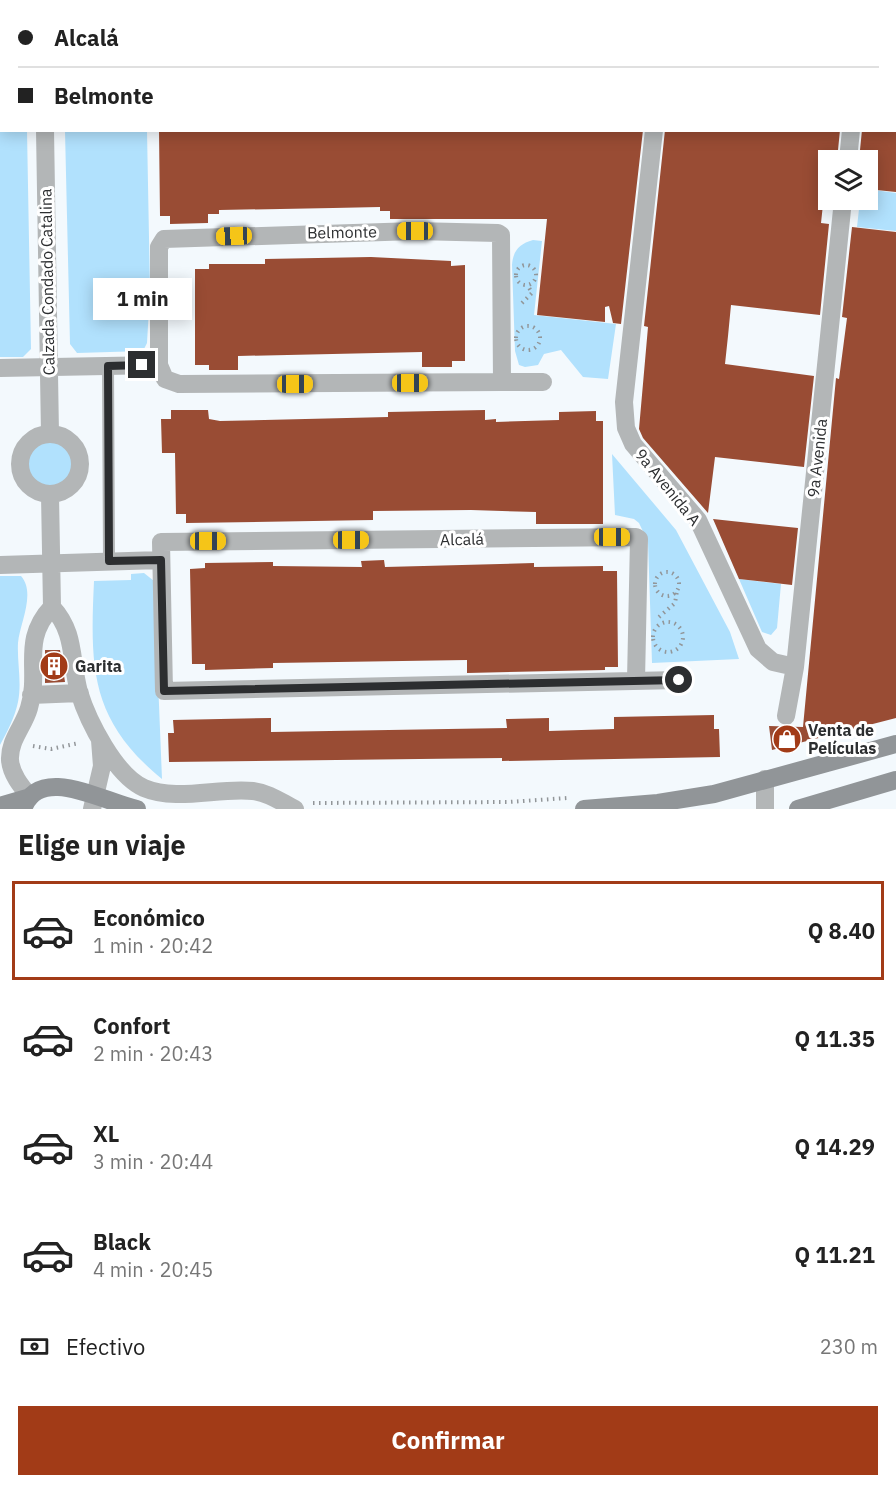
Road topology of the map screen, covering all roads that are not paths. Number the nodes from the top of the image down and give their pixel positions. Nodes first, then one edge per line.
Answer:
1 (45, 132) edge
2 (654, 132) edge
3 (851, 132) edge
4 (849, 150) edge
5 (842, 210) edge
6 (159, 365) junction
7 (108, 366) junction
8 (48, 367) junction
9 (0, 369) edge
10 (502, 382) junction
11 (543, 382) dead end
12 (50, 434) junction
13 (50, 495) junction
14 (161, 560) junction
15 (109, 561) junction
16 (52, 563) junction
17 (0, 565) edge
18 (52, 607) junction
19 (795, 667) junction
20 (636, 680) junction
21 (679, 680) dead end
22 (80, 693) junction
23 (31, 695) junction
24 (786, 716) dead end
25 (99, 738) junction
26 (896, 744) edge
27 (5, 768) edge
28 (765, 779) junction
29 (896, 780) edge
30 (26, 803) edge
31 (91, 805) edge
32 (0, 806) edge
33 (137, 809) edge
34 (295, 809) edge
35 (584, 809) edge
36 (765, 809) edge
37 (798, 809) edge

1 - 8 street, Calzada Condado Catalina
2 - 19 street, 9a Avenida A
3 - 4 street
5 - 19 street, 9a Avenida
6 - 7 street
6 - 10 street
6 - 10 street, Belmonte
7 - 8 street
7 - 15 lane
8 - 9 street
8 - 12 street, Calzada Condado Catalina
10 - 11 street
12 - 13 street
12 - 13 street
13 - 16 street
14 - 15 street
14 - 20 street
14 - 20 street, Alcalá
15 - 16 street
16 - 17 street
16 - 18 street
18 - 22 street
18 - 23 street
19 - 24 street, 9a Avenida
20 - 21 street
22 - 23 street
22 - 25 street
23 - 27 street
25 - 31 street
25 - 34 street
26 - 28 main road
27 - 30 street
28 - 35 main road
28 - 36 street
29 - 37 main road
30 - 31 main road
30 - 32 main road
31 - 33 main road

